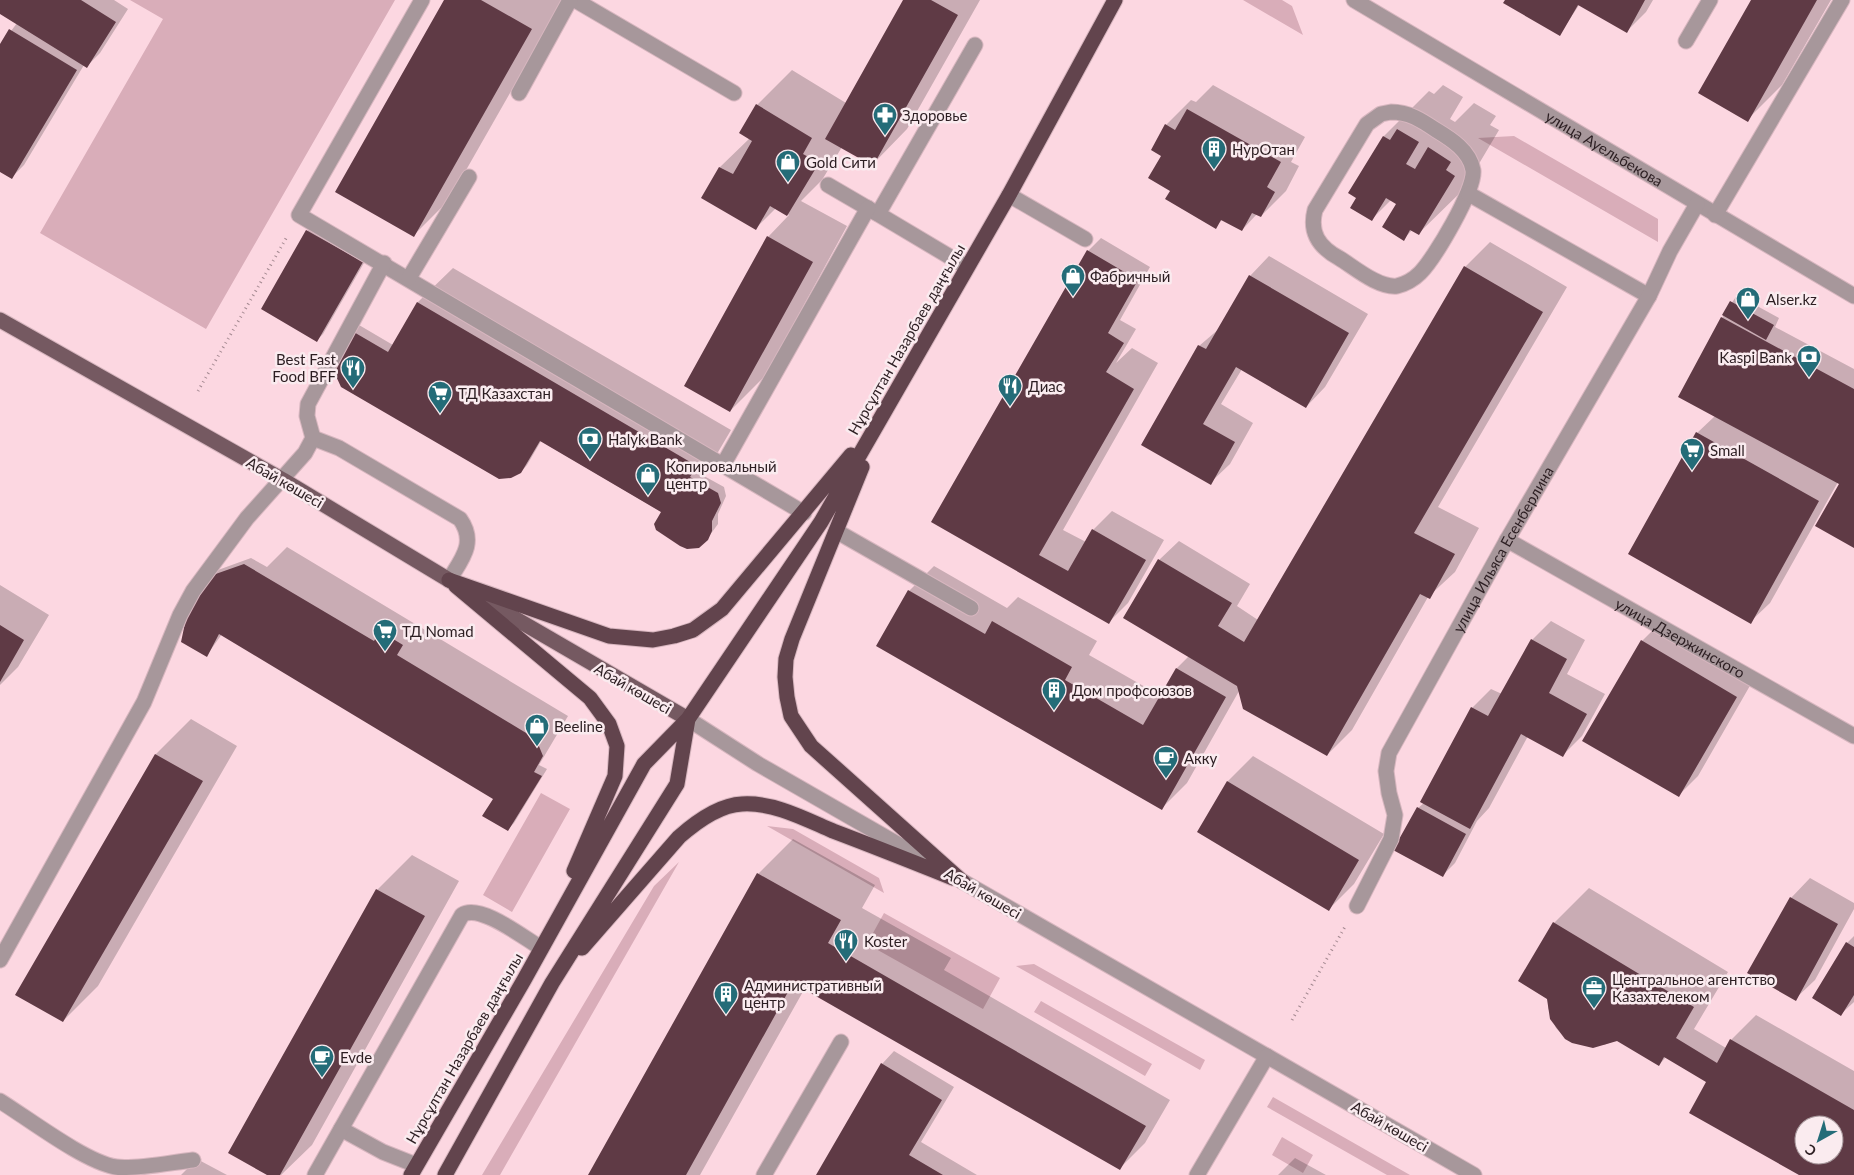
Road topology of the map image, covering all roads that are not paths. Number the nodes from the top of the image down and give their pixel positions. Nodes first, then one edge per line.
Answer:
1 (422, 0) edge
2 (570, 0) edge
3 (575, 0) edge
4 (1115, 0) edge
5 (1354, 0) edge
6 (1710, 0) edge
7 (1842, 0) edge
8 (1686, 42) dead end
9 (974, 45) dead end
10 (519, 92) dead end
11 (734, 93) dead end
12 (469, 177) dead end
13 (828, 185) dead end
14 (1469, 194) junction
15 (1009, 195) junction
16 (1697, 204) junction
17 (873, 211) junction
18 (1715, 214) junction
19 (1086, 239) dead end
20 (384, 263) junction
21 (967, 267) junction
22 (409, 278) junction
23 (1649, 296) junction
24 (1854, 296) edge
25 (0, 320) edge
26 (881, 419) junction
27 (314, 438) junction
28 (723, 465) junction
29 (283, 480) junction
30 (804, 513) junction
31 (836, 531) junction
32 (1507, 540) junction
33 (449, 580) junction
34 (971, 608) dead end
35 (688, 719) junction
36 (1854, 736) edge
37 (963, 882) junction
38 (1357, 906) road end
39 (541, 948) junction
40 (0, 960) edge
41 (552, 983) junction
42 (841, 1042) dead end
43 (1267, 1056) junction
44 (0, 1100) edge
45 (341, 1129) junction
46 (193, 1160) dead end
47 (413, 1170) edge
48 (315, 1175) edge
49 (444, 1175) edge
50 (764, 1175) edge
51 (1197, 1175) edge
52 (1474, 1175) edge

1 - 20 street
2 - 10 street
3 - 11 street
4 - 15 highway, Нұрсұлтан Назарбаев даңғылы
5 - 16 street, улица Ауельбекова
6 - 8 street
7 - 18 street
9 - 17 street
12 - 22 street
13 - 17 street
14 - 14 street
14 - 23 street
15 - 19 street
15 - 21 highway, Нұрсұлтан Назарбаев даңғылы
16 - 18 street, улица Ауельбекова
16 - 23 street, улица Ильяса Есенберлина
17 - 21 street
17 - 28 street
18 - 24 street, улица Ауельбекова
20 - 22 street
20 - 27 street
21 - 26 highway, Нұрсұлтан Назарбаев даңғылы
22 - 28 street
23 - 32 street, улица Ильяса Есенберлина
25 - 29 main road, Абай көшесі
26 - 30 highway
26 - 31 highway
26 - 35 highway, Нұрсұлтан Назарбаев даңғылы
27 - 29 street
27 - 33 street
28 - 30 street
29 - 33 main road, Абай көшесі
29 - 40 street
30 - 33 highway
31 - 34 street
31 - 37 highway
32 - 36 street, улица Дзержинского
32 - 38 street, улица Ильяса Есенберлина
33 - 35 main road, Абай көшесі
33 - 39 highway
35 - 37 street, Абай көшесі
35 - 39 highway
35 - 41 highway
37 - 41 highway
37 - 43 street, Абай көшесі
39 - 45 street
39 - 47 highway, Нұрсұлтан Назарбаев даңғылы
41 - 49 highway
42 - 50 street
43 - 51 street
43 - 52 street, Абай көшесі
44 - 46 street
45 - 47 street
45 - 48 street

